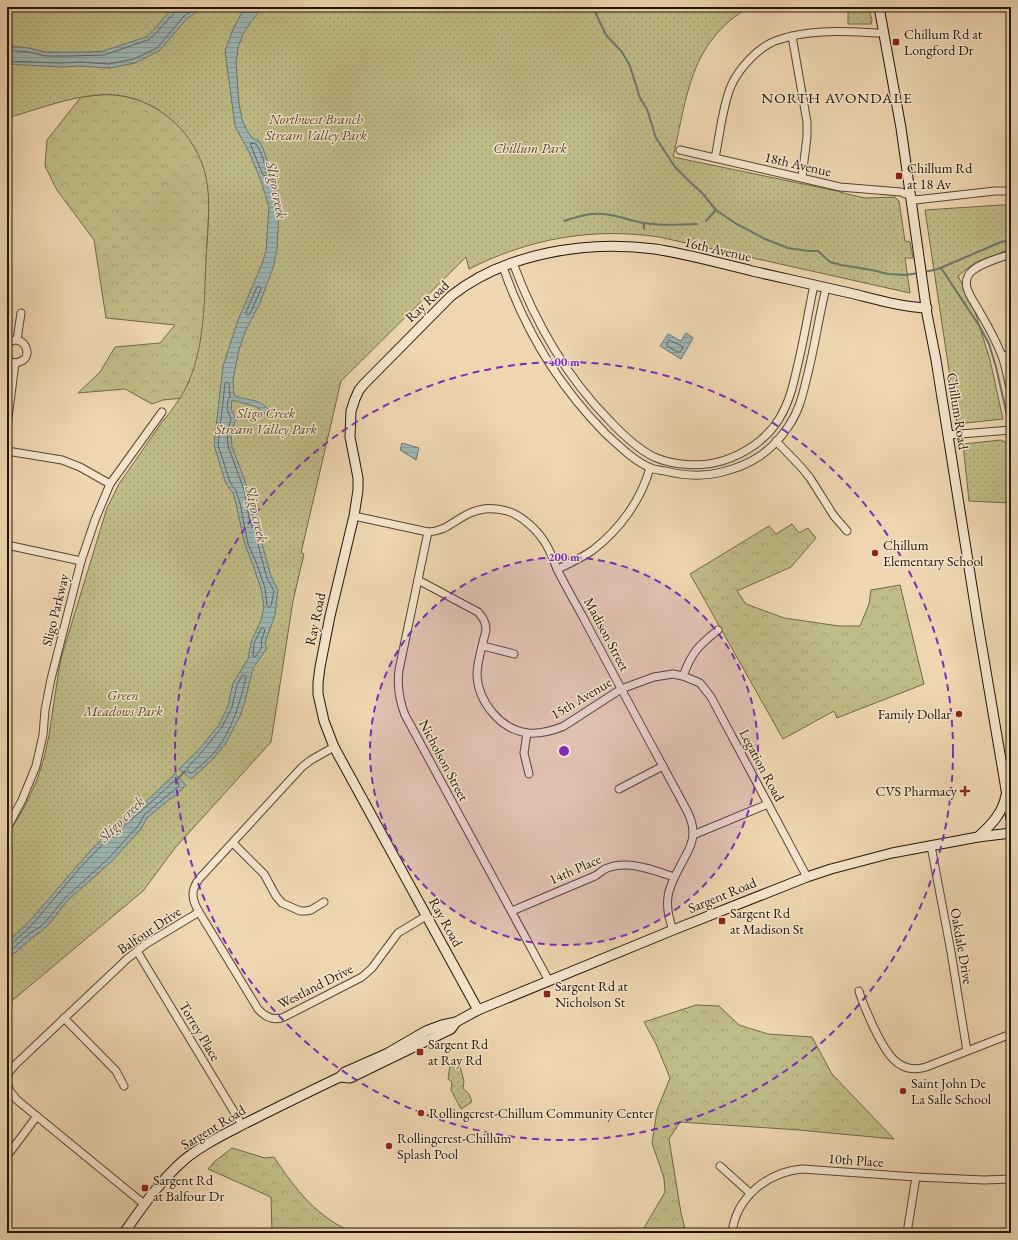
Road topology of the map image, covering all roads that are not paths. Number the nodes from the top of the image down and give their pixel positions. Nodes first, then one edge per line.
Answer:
1 (879, 7) edge
2 (884, 33) junction
3 (792, 36) junction
4 (680, 150) dead end
5 (716, 158) junction
6 (802, 177) junction
7 (1011, 191) edge
8 (911, 196) junction
9 (1011, 254) edge
10 (513, 263) junction
11 (503, 267) junction
12 (814, 285) junction
13 (826, 288) junction
14 (926, 308) junction
15 (21, 313) dead end
16 (17, 340) junction
17 (7, 344) edge
18 (1011, 355) edge
19 (1002, 356) junction
20 (7, 359) edge
21 (15, 363) junction
22 (1011, 392) edge
23 (162, 412) dead end
24 (7, 426) edge
25 (1009, 430) edge
26 (948, 435) junction
27 (776, 441) junction
28 (7, 451) edge
29 (650, 468) junction
30 (110, 484) junction
31 (354, 516) junction
32 (847, 530) dead end
33 (428, 532) junction
34 (7, 545) edge
35 (81, 561) junction
36 (558, 570) junction
37 (418, 580) junction
38 (718, 630) dead end
39 (483, 646) junction
40 (514, 654) dead end
41 (683, 676) junction
42 (621, 689) junction
43 (527, 733) junction
44 (334, 748) junction
45 (663, 766) junction
46 (529, 774) dead end
47 (619, 789) dead end
48 (1009, 797) edge
49 (768, 804) junction
50 (1011, 819) edge
51 (7, 828) edge
52 (1011, 833) edge
53 (694, 835) junction
54 (978, 837) junction
55 (233, 843) junction
56 (931, 846) junction
57 (674, 877) junction
58 (807, 877) junction
59 (324, 902) dead end
60 (512, 910) junction
61 (199, 912) junction
62 (426, 916) junction
63 (673, 930) junction
64 (136, 951) junction
65 (549, 981) junction
66 (859, 991) dead end
67 (478, 1010) junction
68 (64, 1018) junction
69 (1011, 1034) edge
70 (967, 1051) junction
71 (7, 1079) edge
72 (7, 1083) edge
73 (124, 1086) dead end
74 (37, 1116) junction
75 (242, 1125) junction
76 (7, 1156) edge
77 (720, 1166) dead end
78 (916, 1177) junction
79 (1011, 1179) edge
80 (750, 1193) junction
81 (144, 1204) junction
82 (124, 1233) edge
83 (732, 1233) edge
84 (907, 1233) edge

1 - 2 main road, Chillum Road
2 - 3 street
2 - 8 main road, Chillum Road
3 - 5 street
3 - 6 street
4 - 5 street, 18th Avenue
5 - 6 street, 18th Avenue
6 - 8 street, 18th Avenue
7 - 8 street
8 - 14 main road, Chillum Road
9 - 19 street
10 - 11 main road, 16th Avenue
10 - 12 main road, 16th Avenue
10 - 12 street
11 - 29 street
11 - 31 main road, Ray Road
12 - 13 main road, 16th Avenue
13 - 14 main road, 16th Avenue
13 - 27 street
14 - 26 main road, Chillum Road
15 - 16 street
16 - 17 street
16 - 21 street
18 - 19 street
19 - 22 street
20 - 21 street
21 - 24 street
23 - 30 street, Sligo Parkway
25 - 26 street
26 - 48 main road, Chillum Road
27 - 29 street
27 - 32 street
28 - 30 street
29 - 36 street
30 - 35 street, Sligo Parkway
31 - 33 street, Madison Street
31 - 44 main road, Ray Road
33 - 36 street, Madison Street
33 - 37 street, Nicholson Street
34 - 35 street
35 - 51 street, Sligo Parkway
36 - 42 street, Madison Street
37 - 39 street, 15th Avenue
37 - 60 street, Nicholson Street
38 - 41 street
39 - 40 street
39 - 43 street, 15th Avenue
41 - 42 street, 15th Avenue
41 - 49 street, Legation Road
42 - 43 street, 15th Avenue
42 - 45 street, Madison Street
43 - 46 street
44 - 55 street, Balfour Drive
44 - 62 main road, Ray Road
45 - 47 street
45 - 53 street, Madison Street
48 - 50 main road, Chillum Road
48 - 54 main road
49 - 53 street
49 - 58 street, Legation Road
52 - 54 main road, Sargent Road
53 - 57 street
54 - 56 main road, Sargent Road
55 - 59 street
55 - 61 street, Balfour Drive
56 - 58 main road, Sargent Road
56 - 70 street, Oakdale Drive
57 - 60 street, 14th Place
57 - 63 street
58 - 63 main road, Sargent Road
60 - 65 street, Nicholson Street
61 - 62 street, Westland Drive
61 - 64 street, Balfour Drive
62 - 67 main road, Ray Road
63 - 65 main road, Sargent Road
64 - 68 street, Balfour Drive
64 - 75 street, Torrey Place
65 - 67 main road, Sargent Road
66 - 70 street
67 - 75 main road, Sargent Road
68 - 71 street, Balfour Drive
68 - 73 street
69 - 70 street
72 - 74 street
74 - 76 street
74 - 81 street
75 - 81 main road, Sargent Road
77 - 80 street
78 - 79 street, 10th Place
78 - 80 street, 10th Place
78 - 84 street
80 - 83 street, 10th Place
81 - 82 main road, Sargent Road

